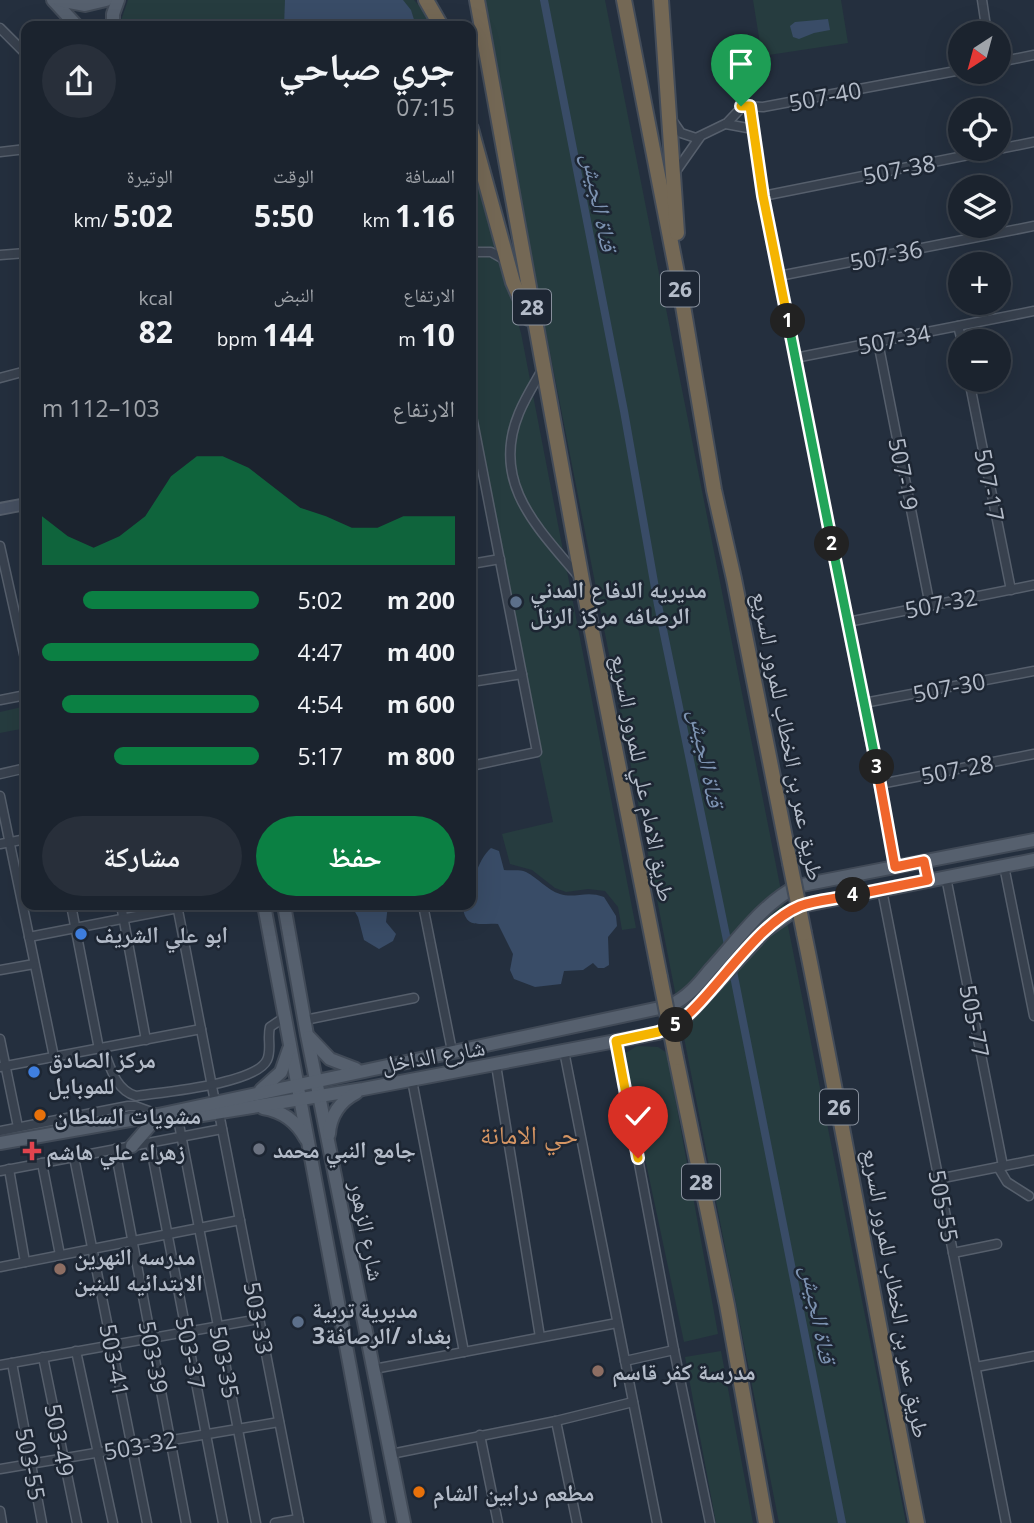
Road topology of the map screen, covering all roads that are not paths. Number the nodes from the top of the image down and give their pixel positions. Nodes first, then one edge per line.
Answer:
1 (53, 0) edge
2 (59, 0) edge
3 (106, 0) edge
4 (118, 0) edge
5 (426, 0) edge
6 (435, 0) edge
7 (477, 0) edge
8 (624, 0) edge
9 (663, 0) edge
10 (982, 0) edge
11 (72, 21) edge
12 (114, 21) edge
13 (439, 21) edge
14 (441, 21) edge
15 (985, 21) edge
16 (0, 28) edge
17 (21, 49) edge
18 (1034, 55) edge
19 (1012, 59) edge
20 (948, 72) edge
21 (750, 106) junction
22 (669, 116) junction
23 (726, 124) junction
24 (753, 129) junction
25 (700, 137) junction
26 (1034, 142) edge
27 (476, 148) edge
28 (21, 150) edge
29 (0, 152) edge
30 (673, 176) junction
31 (763, 196) junction
32 (1034, 226) edge
33 (476, 252) edge
34 (21, 254) edge
35 (0, 256) edge
36 (507, 261) junction
37 (779, 276) junction
38 (681, 294) junction
39 (1034, 311) edge
40 (958, 326) junction
41 (959, 329) edge
42 (537, 335) junction
43 (878, 342) junction
44 (795, 358) junction
45 (544, 367) junction
46 (21, 372) edge
47 (0, 378) edge
48 (971, 392) edge
49 (476, 437) edge
50 (21, 505) edge
51 (0, 509) edge
52 (0, 546) edge
53 (500, 559) junction
54 (476, 563) edge
55 (582, 580) junction
56 (1034, 585) edge
57 (1011, 590) junction
58 (930, 606) junction
59 (848, 622) junction
60 (21, 640) edge
61 (1034, 671) edge
62 (522, 674) junction
63 (476, 680) edge
64 (21, 696) edge
65 (0, 700) edge
66 (864, 703) junction
67 (1034, 754) edge
68 (476, 765) edge
69 (21, 769) edge
70 (0, 774) edge
71 (880, 784) junction
72 (0, 796) edge
73 (1034, 840) edge
74 (5, 843) edge
75 (1034, 860) edge
76 (924, 861) junction
77 (1004, 866) junction
78 (895, 867) junction
79 (946, 877) junction
80 (928, 880) junction
81 (882, 890) junction
82 (21, 906) edge
83 (22, 910) edge
84 (72, 910) edge
85 (122, 910) edge
86 (160, 910) edge
87 (179, 910) edge
88 (265, 910) edge
89 (285, 910) edge
90 (425, 910) edge
91 (124, 918) junction
92 (75, 928) junction
93 (29, 937) junction
94 (34, 964) junction
95 (0, 970) edge
96 (414, 998) dead end
97 (1034, 1016) edge
98 (285, 1017) junction
99 (304, 1020) junction
100 (201, 1029) junction
101 (307, 1035) junction
102 (289, 1038) junction
103 (0, 1039) edge
104 (146, 1040) junction
105 (616, 1041) junction
106 (101, 1048) junction
107 (452, 1051) junction
108 (564, 1051) junction
109 (54, 1057) junction
110 (386, 1065) junction
111 (496, 1065) junction
112 (3, 1067) edge
113 (360, 1070) junction
114 (316, 1080) junction
115 (412, 1080) junction
116 (212, 1084) junction
117 (298, 1084) junction
118 (390, 1084) junction
119 (363, 1089) junction
120 (131, 1095) junction
121 (320, 1097) junction
122 (254, 1100) junction
123 (301, 1100) junction
124 (135, 1106) junction
125 (217, 1107) junction
126 (155, 1119) junction
127 (178, 1119) junction
128 (18, 1127) junction
129 (222, 1129) junction
130 (0, 1131) edge
131 (181, 1137) junction
132 (329, 1142) junction
133 (0, 1143) edge
134 (150, 1143) junction
135 (309, 1145) junction
136 (132, 1146) junction
137 (115, 1149) junction
138 (0, 1152) edge
139 (74, 1157) junction
140 (1034, 1160) edge
141 (42, 1163) junction
142 (1001, 1166) junction
143 (5, 1170) edge
144 (938, 1179) junction
145 (1029, 1196) dead end
146 (240, 1220) junction
147 (199, 1228) junction
148 (168, 1234) junction
149 (132, 1241) junction
150 (997, 1244) dead end
151 (93, 1249) junction
152 (953, 1254) junction
153 (60, 1255) junction
154 (25, 1262) junction
155 (0, 1267) edge
156 (259, 1319) junction
157 (617, 1323) junction
158 (218, 1326) junction
159 (187, 1332) junction
160 (540, 1337) junction
161 (151, 1338) junction
162 (111, 1345) junction
163 (674, 1350) junction
164 (76, 1352) junction
165 (464, 1352) junction
166 (1034, 1356) edge
167 (43, 1357) junction
168 (625, 1361) junction
169 (12, 1363) junction
170 (0, 1365) edge
171 (976, 1367) junction
172 (374, 1369) junction
173 (633, 1402) junction
174 (556, 1421) junction
175 (279, 1422) junction
176 (238, 1429) junction
177 (206, 1434) junction
178 (480, 1435) junction
179 (170, 1440) junction
180 (131, 1447) junction
181 (98, 1452) junction
182 (391, 1454) junction
183 (64, 1458) junction
184 (31, 1464) junction
185 (0, 1469) edge
186 (0, 1511) edge
187 (298, 1521) edge
188 (2, 1523) edge
189 (42, 1523) edge
190 (76, 1523) edge
191 (113, 1523) edge
192 (146, 1523) edge
193 (186, 1523) edge
194 (223, 1523) edge
195 (257, 1523) edge
196 (275, 1523) edge
197 (379, 1523) edge
198 (404, 1523) edge
199 (498, 1523) edge
200 (577, 1523) edge
201 (657, 1523) edge
202 (710, 1523) edge
203 (766, 1523) edge
204 (917, 1523) edge
205 (1006, 1523) edge

1 - 11 main road
2 - 3 main road
4 - 12 main road
5 - 13 highway
6 - 14 highway
7 - 42 highway, طريق الامام علي للمرور السريع / 28
8 - 38 highway, طريق عمر بن الخطاب للمرور السريع / 26
9 - 22 highway
10 - 15 street
16 - 17 street
18 - 19 street
20 - 21 street, 507-40
21 - 23 street
21 - 24 street
22 - 25 street
22 - 30 highway
23 - 24 street
23 - 25 street
24 - 31 street
25 - 30 street
26 - 31 street, 507-38
27 - 36 highway
28 - 29 street
30 - 38 highway
31 - 37 street
32 - 37 street, 507-36
33 - 36 street
34 - 35 street
36 - 42 highway
37 - 44 street
38 - 204 highway, طريق عمر بن الخطاب للمرور السريع / 26, bridge
39 - 40 street, 507-34
40 - 41 street
40 - 43 street, 507-34
42 - 45 highway, طريق الامام علي للمرور السريع / 28
43 - 44 street, 507-34
43 - 58 street, 507-19
44 - 59 street
45 - 55 highway, طريق الامام علي للمرور السريع / 28
45 - 55 street
46 - 47 street
48 - 57 street, 507-17
49 - 53 street
50 - 51 street
52 - 60 street
53 - 54 street
53 - 62 street
55 - 203 highway, طريق الامام علي للمرور السريع / 28, bridge
56 - 57 street, 507-32
57 - 58 street, 507-32
58 - 59 street, 507-32
59 - 66 street
61 - 66 street, 507-30
62 - 63 street
62 - 68 street
64 - 65 street
66 - 71 street
67 - 71 street, 507-28
69 - 70 street
71 - 78 street
72 - 74 street
73 - 76 main road, شارع الداخل
74 - 82 street
75 - 77 main road, شارع الداخل
76 - 78 main road, شارع الداخل
76 - 80 main road
77 - 79 main road, شارع الداخل
77 - 97 street
78 - 107 main road, شارع الداخل, bridge
79 - 80 main road, شارع الداخل
79 - 142 street, 505-77
80 - 81 main road, شارع الداخل
81 - 105 main road, شارع الداخل, bridge
81 - 144 street, 505-55
83 - 93 street
84 - 92 street
85 - 91 street
86 - 91 street
87 - 100 street, 503-33
88 - 98 main road, شارع الزهور
89 - 99 main road, شارع الزهور
90 - 107 street
91 - 92 street
91 - 104 street
92 - 93 street
92 - 106 street
93 - 94 street
94 - 95 street
94 - 109 street
96 - 99 street
98 - 102 main road, شارع الزهور
98 - 116 street
99 - 101 main road, شارع الزهور
100 - 104 street
100 - 116 street, 503-33
101 - 113 main road
101 - 114 main road, شارع الزهور
102 - 117 main road, شارع الزهور
102 - 122 main road
103 - 112 street
104 - 106 street
105 - 108 main road, شارع الداخل
105 - 163 street
106 - 109 street
106 - 120 street
107 - 110 main road, شارع الداخل
108 - 111 main road, شارع الداخل
108 - 157 street
109 - 112 street
110 - 113 main road, شارع الداخل
110 - 118 main road
111 - 115 main road, شارع الداخل
111 - 160 street
112 - 128 street
113 - 114 main road, شارع الداخل
114 - 117 main road, شارع الداخل
114 - 121 main road, شارع الزهور
115 - 118 main road, شارع الداخل
115 - 165 street
116 - 120 street
116 - 125 street, 503-33
117 - 122 main road, شارع الداخل
117 - 123 main road, شارع الزهور
118 - 119 main road, شارع الداخل
119 - 121 main road, شارع الداخل
119 - 132 main road
120 - 124 street
121 - 123 main road, شارع الداخل
121 - 132 main road, شارع الزهور
122 - 123 main road, شارع الداخل
122 - 125 main road, شارع الداخل
122 - 135 main road
123 - 135 main road, شارع الزهور
124 - 126 street
124 - 128 street
125 - 126 main road, شارع الداخل
125 - 127 main road, شارع الداخل
125 - 129 street, 503-33
126 - 127 main road, شارع الداخل
126 - 133 main road, شارع الداخل
126 - 136 main road
126 - 138 main road, شارع الداخل
127 - 131 street, 503-35
128 - 130 street
129 - 131 street
129 - 146 street, 503-33
131 - 134 street
131 - 147 street, 503-35
132 - 172 main road, شارع الزهور
134 - 136 street
134 - 148 street, 503-37
135 - 197 main road, شارع الزهور
136 - 137 street
137 - 139 street
137 - 149 street, 503-39
139 - 141 street
139 - 151 street, 503-41
140 - 142 street
141 - 143 street
141 - 153 street
142 - 144 street
142 - 145 street
143 - 154 street
144 - 152 street, 505-55
146 - 147 street
146 - 156 street, 503-33
147 - 148 street
147 - 158 street, 503-35
148 - 149 street
148 - 159 street, 503-37
149 - 151 street
149 - 161 street, 503-39
150 - 152 street
151 - 153 street
151 - 162 street, 503-41
152 - 171 street, 505-55
153 - 154 street
154 - 155 street
156 - 158 street
156 - 175 street, 503-33
157 - 160 street
157 - 168 street
158 - 159 street
158 - 176 street, 503-35
159 - 161 street
159 - 177 street, 503-37
160 - 165 street
161 - 162 street
161 - 179 street, 503-39
162 - 164 street
162 - 180 street, 503-41
163 - 168 street
163 - 202 street
164 - 167 street
164 - 181 street
165 - 172 street
166 - 171 street
167 - 169 street
167 - 183 street, 503-49
168 - 173 street
169 - 170 street
169 - 184 street, 503-55
171 - 205 street, 505-55
172 - 182 main road, شارع الزهور
173 - 174 street
173 - 201 street
174 - 178 street
174 - 200 street
175 - 176 street, 503-32
175 - 187 street, 503-33
176 - 177 street, 503-32
176 - 195 street, 503-35
177 - 179 street, 503-32
177 - 194 street, 503-37
178 - 182 street
178 - 199 street
179 - 180 street, 503-32
179 - 193 street, 503-39
180 - 181 street, 503-32
180 - 192 street, 503-41
181 - 183 street, 503-32
181 - 191 street
182 - 198 main road, شارع الزهور
183 - 184 street, 503-32
183 - 190 street, 503-49
184 - 185 street, 503-32
184 - 189 street, 503-55
186 - 188 street
187 - 196 street

